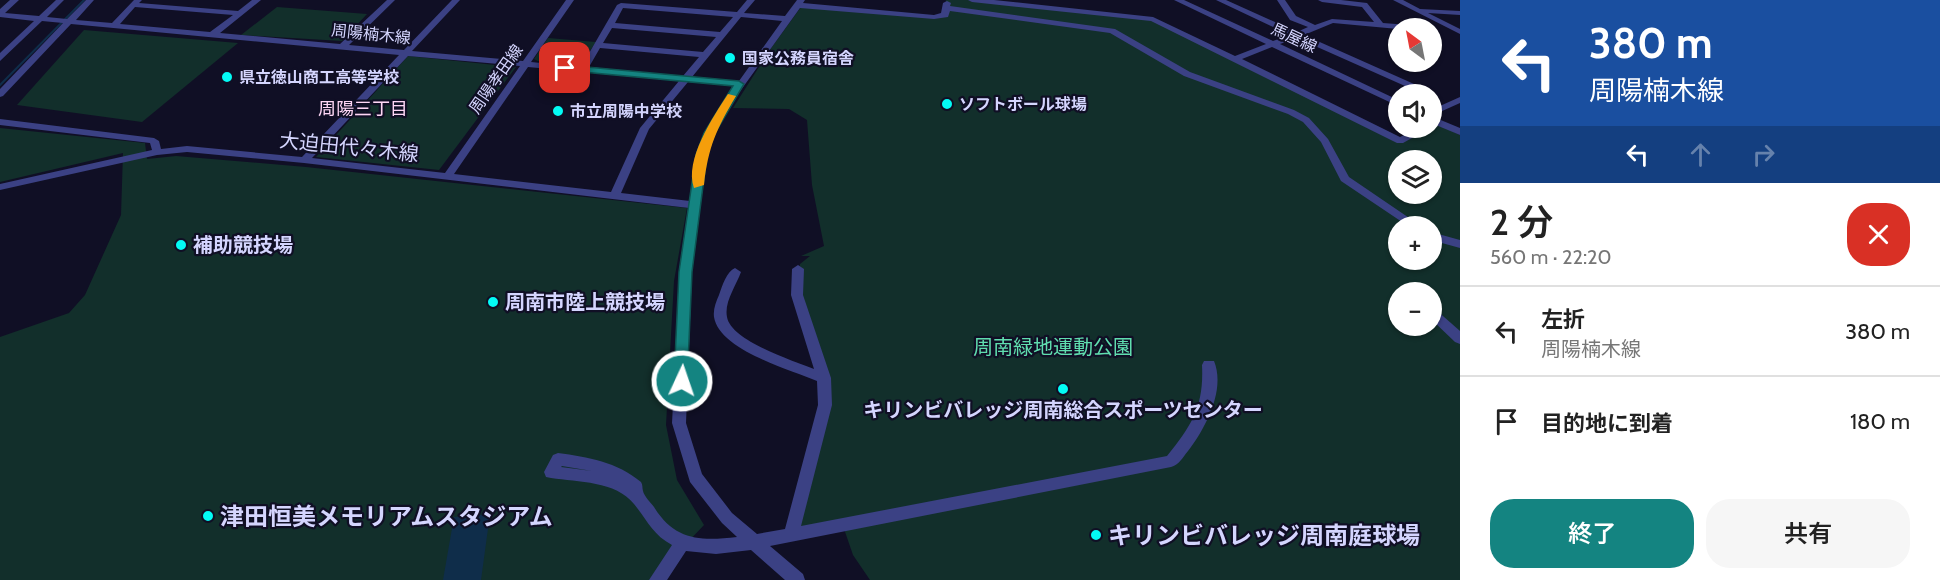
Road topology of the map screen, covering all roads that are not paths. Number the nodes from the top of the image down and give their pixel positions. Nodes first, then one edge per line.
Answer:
1 (15, 0) edge
2 (60, 0) edge
3 (90, 0) edge
4 (257, 0) edge
5 (391, 0) edge
6 (456, 0) edge
7 (570, 0) edge
8 (638, 0) edge
9 (751, 0) edge
10 (972, 0) edge
11 (1093, 0) edge
12 (1178, 0) edge
13 (1220, 0) edge
14 (1281, 0) edge
15 (1322, 0) edge
16 (1397, 0) edge
17 (136, 2) edge
18 (946, 8) edge
19 (794, 9) edge
20 (1416, 10) junction
21 (741, 12) junction
22 (1097, 12) junction
23 (238, 13) junction
24 (1460, 13) edge
25 (0, 14) edge
26 (41, 18) junction
27 (66, 20) junction
28 (610, 25) junction
29 (1381, 25) junction
30 (114, 26) junction
31 (1388, 26) edge
32 (1314, 27) junction
33 (1442, 30) edge
34 (1460, 32) edge
35 (212, 35) junction
36 (722, 35) junction
37 (1296, 35) junction
38 (1271, 44) junction
39 (598, 45) junction
40 (343, 46) junction
41 (407, 53) junction
42 (706, 55) junction
43 (0, 58) edge
44 (1235, 59) junction
45 (525, 64) junction
46 (584, 69) junction
47 (686, 79) junction
48 (739, 84) junction
49 (1405, 84) edge
50 (0, 94) edge
51 (1388, 98) edge
52 (1442, 99) edge
53 (1457, 104) edge
54 (1442, 113) edge
55 (0, 122) edge
56 (1442, 124) edge
57 (1460, 132) edge
58 (1388, 135) edge
59 (157, 152) junction
60 (304, 160) junction
61 (448, 176) junction
62 (0, 187) edge
63 (614, 196) junction
64 (696, 205) junction
65 (1400, 216) edge
66 (1442, 239) edge
67 (1460, 244) edge
68 (798, 269) dead end
69 (735, 272) dead end
70 (1442, 322) edge
71 (1460, 339) edge
72 (1209, 365) dead end
73 (824, 378) junction
74 (635, 494) junction
75 (791, 535) junction
76 (754, 542) junction
77 (682, 544) junction
78 (657, 580) edge
79 (797, 580) edge

1 - 25 street
2 - 26 street
3 - 27 street
4 - 23 street
5 - 40 street
6 - 41 street
7 - 45 street, 周陽孝田線
8 - 21 street
9 - 21 street
10 - 22 street
11 - 22 street
12 - 38 street, 馬屋線
13 - 37 street
14 - 32 street
15 - 29 street
16 - 20 street
17 - 23 street
17 - 30 street
18 - 19 street
18 - 65 street
19 - 21 street
19 - 48 street
20 - 24 street
20 - 34 street
21 - 28 street
21 - 36 street
22 - 44 street
23 - 35 street
25 - 26 street, 周陽楠木線
26 - 27 street, 周陽楠木線
26 - 43 street
27 - 30 street, 周陽楠木線
27 - 50 street
28 - 36 street
28 - 39 street
29 - 31 street
29 - 32 street
30 - 35 street, 周陽楠木線
32 - 37 street
33 - 34 street
35 - 40 street, 周陽楠木線
36 - 42 street
37 - 38 street
37 - 49 street
38 - 44 street
38 - 51 street, 馬屋線
39 - 42 street
39 - 46 street
40 - 41 street, 周陽楠木線
41 - 45 street, 周陽楠木線
41 - 60 street
42 - 47 street
44 - 58 street
45 - 46 street, 周陽楠木線
45 - 61 street, 周陽孝田線
46 - 47 street, 周陽楠木線
47 - 48 street, 周陽楠木線
47 - 63 street
48 - 64 street
52 - 53 street
53 - 54 street
55 - 59 street
56 - 57 street
59 - 60 street, 大迫田代々木線
59 - 62 street, 大迫田代々木線
60 - 61 street, 大迫田代々木線
61 - 63 street, 大迫田代々木線
63 - 64 street, 大迫田代々木線
64 - 76 street
66 - 67 street
68 - 73 street
69 - 73 street
70 - 71 street
72 - 75 street
73 - 75 street
74 - 74 street
74 - 77 street
75 - 76 street
76 - 77 street
76 - 79 street
77 - 78 street

